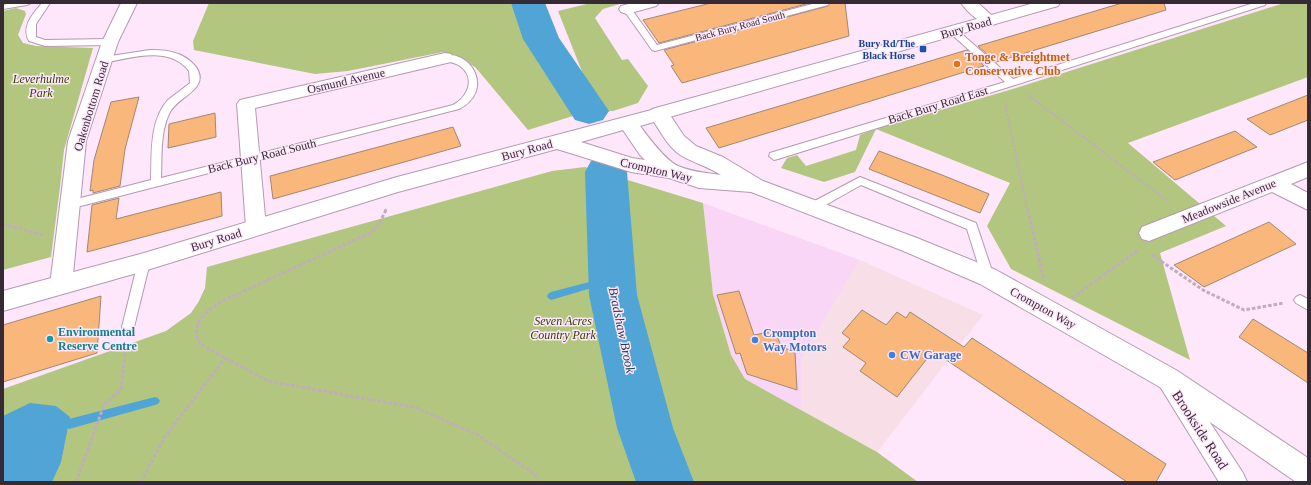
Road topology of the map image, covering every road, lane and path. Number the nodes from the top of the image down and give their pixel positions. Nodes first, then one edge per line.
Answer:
1 (27, 3) edge
2 (46, 3) edge
3 (129, 3) edge
4 (651, 3) edge
5 (825, 3) edge
6 (969, 3) edge
7 (1052, 3) edge
8 (1261, 3) edge
9 (3, 7) edge
10 (627, 9) joint
11 (990, 21) junction
12 (953, 31) junction
13 (110, 42) junction
14 (445, 58) joint
15 (104, 60) junction
16 (1012, 83) junction
17 (659, 114) junction
18 (628, 123) junction
19 (558, 142) junction
20 (774, 156) dead end
21 (250, 159) junction
22 (1308, 169) edge
23 (670, 171) junction
24 (156, 183) junction
25 (1272, 183) junction
26 (397, 185) junction
27 (756, 186) junction
28 (1308, 202) edge
29 (69, 205) junction
30 (811, 208) junction
31 (1188, 217) junction
32 (3, 224) edge
33 (256, 227) junction
34 (65, 240) junction
35 (1146, 244) junction
36 (144, 262) junction
37 (988, 277) junction
38 (61, 285) junction
39 (3, 301) edge
40 (1304, 303) edge
41 (1051, 313) junction
42 (128, 327) joint
43 (225, 358) junction
44 (1167, 378) junction
45 (1308, 474) edge
46 (76, 482) edge
47 (141, 482) edge
48 (537, 482) edge
49 (1234, 482) edge

1 - 9 lane
2 - 13 lane
3 - 13 street, Oakenbottom Road
4 - 10 street
5 - 10 lane, Back Bury Road South
6 - 11 street
7 - 11 main road, Bury Road
8 - 16 lane, Back Bury Road East
11 - 12 main road, Bury Road
12 - 16 lane
12 - 17 main road, Bury Road
13 - 15 street, Oakenbottom Road
14 - 21 street, Osmund Avenue
14 - 21 lane, Back Bury Road South
15 - 24 lane
15 - 29 street, Oakenbottom Road
16 - 20 lane, Back Bury Road East
16 - 31 path
16 - 41 path
17 - 18 main road, Bury Road
17 - 27 main road, Crompton Way
18 - 19 main road, Bury Road
18 - 23 main road
19 - 23 main road, Crompton Way
19 - 26 main road, Bury Road
21 - 24 lane, Back Bury Road South
21 - 33 street
22 - 25 street, Meadowside Avenue
23 - 27 main road, Crompton Way
24 - 29 lane, Back Bury Road South
25 - 28 street
25 - 31 street, Meadowside Avenue
26 - 33 main road, Bury Road
26 - 43 path
27 - 30 main road, Crompton Way
29 - 34 street, Oakenbottom Road
30 - 37 main road, Crompton Way
30 - 37 lane
31 - 35 street, Meadowside Avenue
32 - 34 path
33 - 36 main road, Bury Road
34 - 38 street, Oakenbottom Road
35 - 40 path
35 - 41 path
36 - 38 main road, Bury Road
36 - 42 lane
37 - 41 main road, Crompton Way
38 - 39 main road, Bury Road
41 - 44 main road, Crompton Way
42 - 46 path
43 - 47 path
43 - 48 path
44 - 45 main road, Crompton Way
44 - 49 street, Brookside Road

